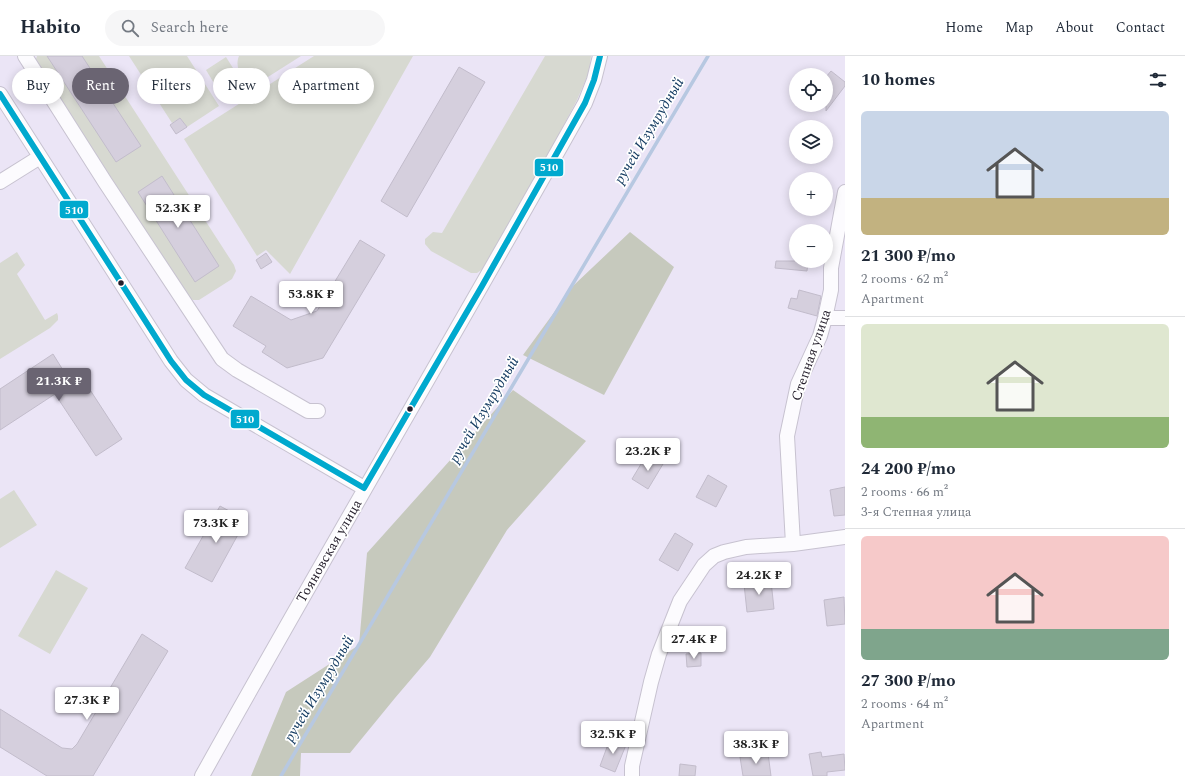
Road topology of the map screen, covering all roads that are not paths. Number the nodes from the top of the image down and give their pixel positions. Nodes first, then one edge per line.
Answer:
1 (25, 56) edge
2 (600, 56) edge
3 (0, 94) edge
4 (40, 157) junction
5 (0, 182) edge
6 (845, 192) edge
7 (825, 318) junction
8 (845, 318) edge
9 (318, 411) dead end
10 (364, 488) junction
11 (845, 537) edge
12 (793, 544) junction
13 (202, 776) edge
14 (632, 776) edge

1 - 9 street
2 - 10 street, Тояновская улица
3 - 4 street
4 - 5 street
4 - 10 street
6 - 7 street, Степная улица
7 - 8 street
7 - 12 street, Степная улица
10 - 13 street, Тояновская улица
11 - 12 street
12 - 14 street

